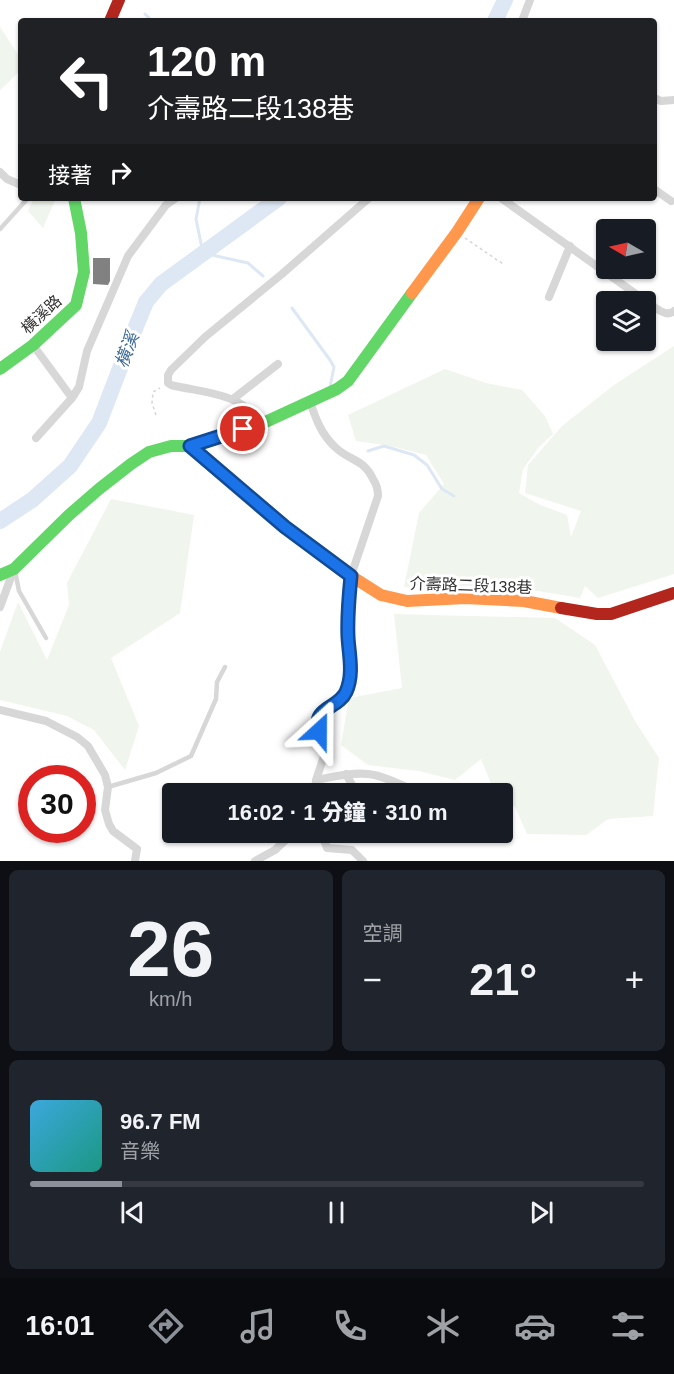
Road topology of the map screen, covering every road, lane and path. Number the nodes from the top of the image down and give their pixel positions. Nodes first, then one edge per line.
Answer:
1 (530, 0) edge
2 (116, 1) edge
3 (111, 18) edge
4 (523, 18) edge
5 (657, 99) edge
6 (674, 100) edge
7 (0, 172) edge
8 (18, 184) edge
9 (657, 191) edge
10 (25, 201) edge
11 (75, 201) edge
12 (172, 201) edge
13 (366, 201) edge
14 (477, 201) edge
15 (505, 201) edge
16 (671, 201) dead end
17 (0, 229) edge
18 (457, 232) junction
19 (570, 246) junction
20 (503, 264) dead end
21 (549, 297) dead end
22 (674, 311) edge
23 (33, 345) junction
24 (278, 364) dead end
25 (0, 369) edge
26 (168, 383) junction
27 (72, 398) junction
28 (233, 399) junction
29 (310, 402) junction
30 (156, 415) dead end
31 (261, 424) junction
32 (36, 438) dead end
33 (190, 446) junction
34 (14, 569) junction
35 (0, 575) edge
36 (351, 576) junction
37 (674, 592) edge
38 (0, 607) edge
39 (46, 638) dead end
40 (225, 667) dead end
41 (0, 710) edge
42 (346, 774) junction
43 (316, 780) junction
44 (316, 783) edge
45 (351, 783) edge
46 (394, 783) edge
47 (108, 787) junction
48 (282, 843) edge
49 (325, 843) edge
50 (135, 861) edge
51 (255, 861) edge
52 (363, 861) edge

1 - 4 street
2 - 3 street
5 - 6 street
7 - 8 street
9 - 16 street
10 - 17 lane
11 - 23 street, 橫溪路
12 - 27 street
13 - 26 street
14 - 18 street
15 - 19 street
18 - 20 path
18 - 29 street
19 - 21 street
19 - 22 street
23 - 25 street, 橫溪路
23 - 27 street
24 - 28 street
26 - 28 street
26 - 30 path
27 - 32 street
28 - 31 street
29 - 31 street
29 - 36 street
31 - 33 street
33 - 34 street
33 - 36 street, 介壽路二段138巷
34 - 35 street
34 - 38 street
34 - 39 lane
36 - 37 street, 介壽路二段138巷
36 - 43 street
40 - 47 lane
41 - 47 street
42 - 43 street
42 - 45 street
42 - 46 street
43 - 44 street
47 - 50 street
48 - 51 street
49 - 52 street

